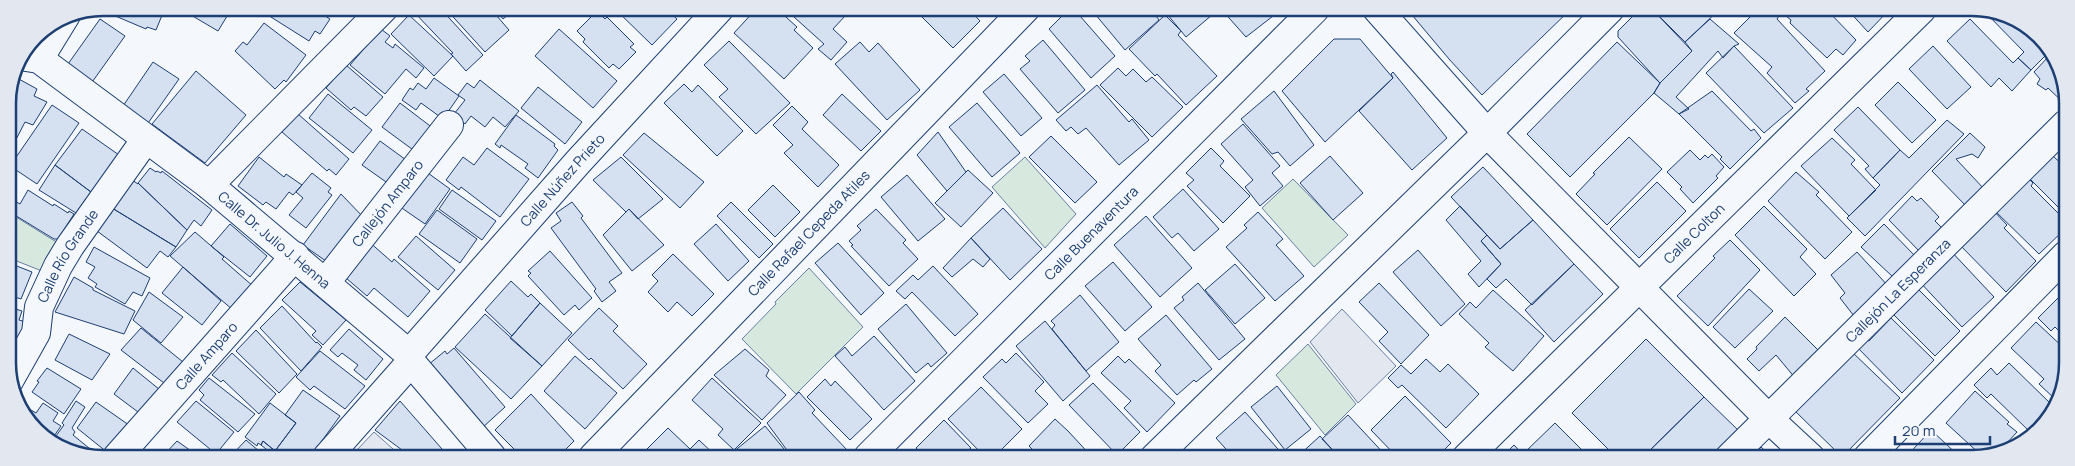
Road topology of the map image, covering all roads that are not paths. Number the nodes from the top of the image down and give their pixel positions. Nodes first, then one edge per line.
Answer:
1 (376, 16) edge
2 (713, 16) edge
3 (1018, 16) edge
4 (1308, 16) edge
5 (1382, 16) edge
6 (1603, 16) edge
7 (1915, 16) edge
8 (50, 35) edge
9 (32, 58) edge
10 (449, 125) dead end
11 (2059, 131) edge
12 (1487, 132) junction
13 (146, 139) junction
14 (209, 185) junction
15 (295, 256) junction
16 (2059, 261) edge
17 (326, 282) junction
18 (1639, 288) junction
19 (410, 358) junction
20 (17, 368) edge
21 (1769, 419) junction
22 (123, 450) edge
23 (333, 450) edge
24 (486, 450) edge
25 (600, 450) edge
26 (875, 450) edge
27 (1162, 450) edge
28 (1474, 450) edge
29 (1737, 450) edge
30 (1802, 450) edge
31 (1875, 450) edge

1 - 14 street
2 - 19 street, Calle Núñez Prieto
3 - 25 street, Calle Rafael Cepeda Atiles
4 - 26 street, Calle Buenaventura
5 - 12 street
6 - 12 street
7 - 18 street, Calle Colton
8 - 9 street
9 - 13 street, Calle Dr. Julio J. Henna
10 - 17 street, Callejón Amparo
11 - 21 street, Callejón La Esperanza
12 - 18 street
12 - 27 street
13 - 14 street, Calle Dr. Julio J. Henna
13 - 20 street, Calle Río Grande
14 - 15 street, Calle Dr. Julio J. Henna
15 - 17 street, Calle Dr. Julio J. Henna
15 - 22 street, Calle Amparo
16 - 31 street
17 - 19 street, Calle Dr. Julio J. Henna
18 - 21 street
18 - 28 street, Calle Colton
19 - 23 street, Calle Núñez Prieto
19 - 24 street, Calle Dr. Julio J. Henna
21 - 29 street, Callejón La Esperanza
21 - 30 street

